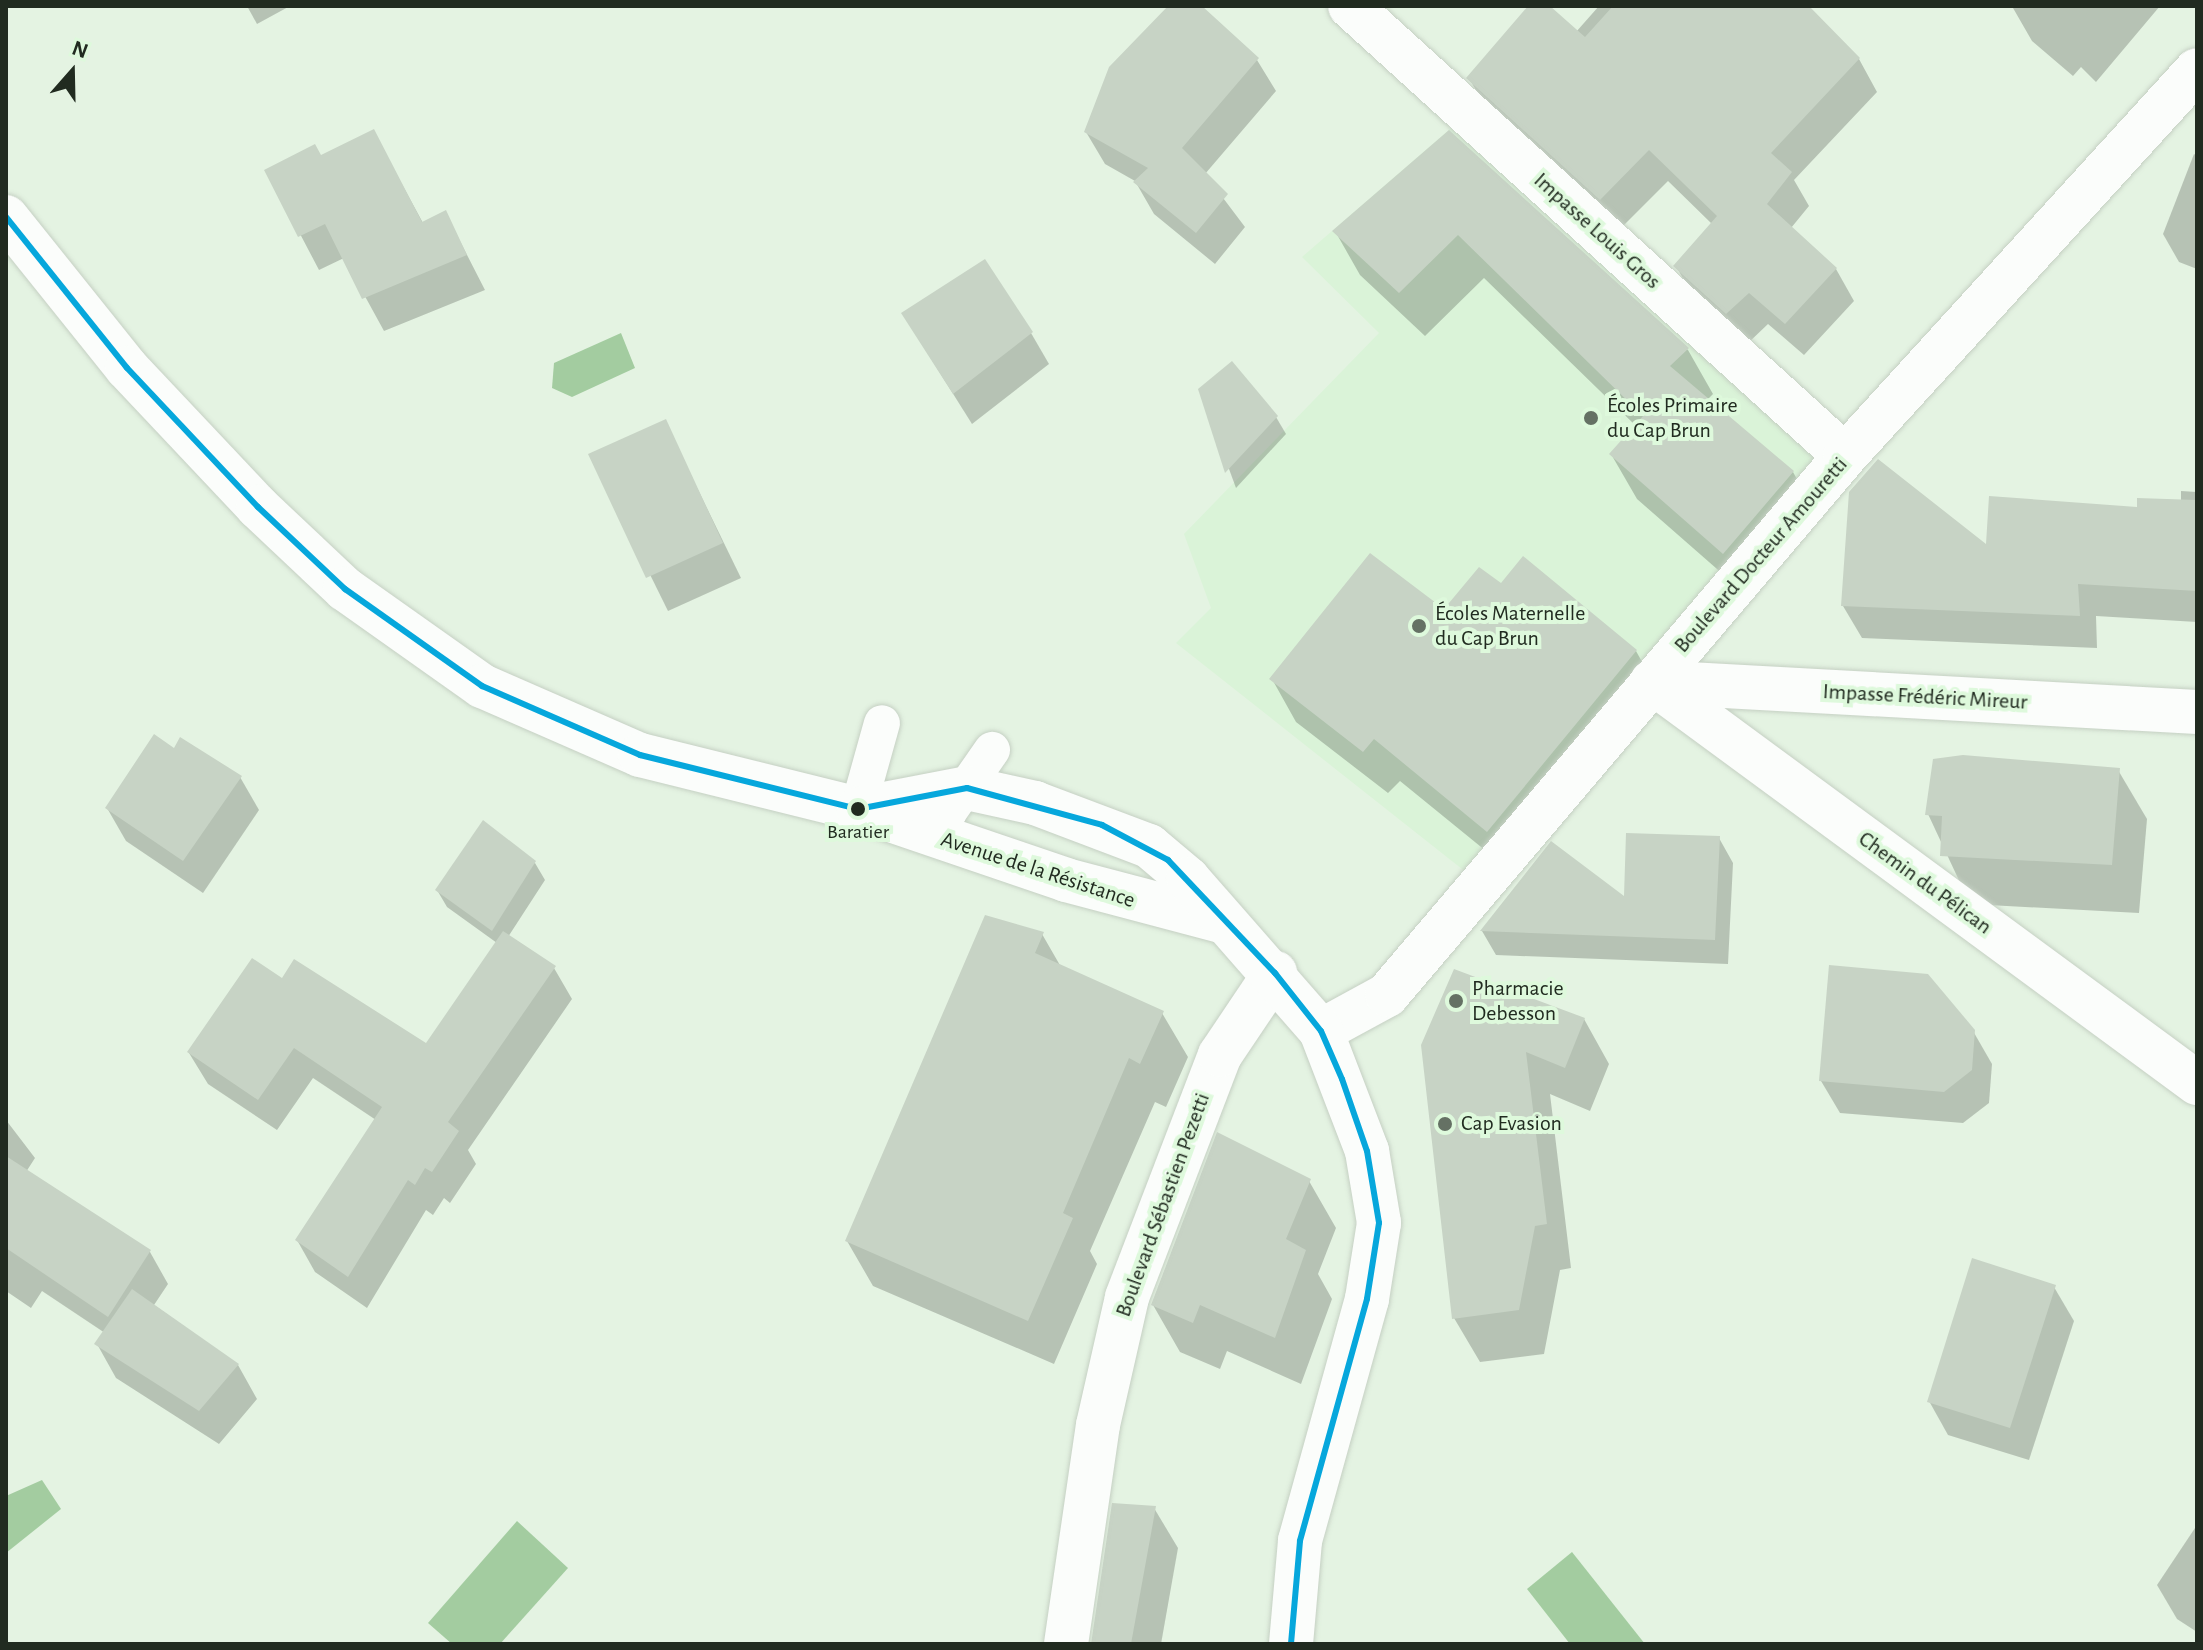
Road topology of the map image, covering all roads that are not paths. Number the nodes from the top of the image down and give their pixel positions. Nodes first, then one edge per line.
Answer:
1 (1350, 6) edge
2 (2197, 70) edge
3 (6, 217) edge
4 (1845, 456) junction
5 (1652, 682) junction
6 (2197, 712) edge
7 (882, 723) dead end
8 (992, 750) dead end
9 (967, 788) junction
10 (858, 809) junction
11 (919, 830) junction
12 (1221, 921) junction
13 (1275, 973) junction
14 (1321, 1031) junction
15 (2197, 1083) edge
16 (1066, 1644) edge
17 (1291, 1644) edge

1 - 4 street, Impasse Louis Gros
2 - 4 street, Boulevard Docteur Amouretti
3 - 10 street, Avenue de la Résistance
4 - 5 street, Boulevard Docteur Amouretti
5 - 6 street, Impasse Frédéric Mireur
5 - 14 street, Boulevard Docteur Amouretti
5 - 15 street, Chemin du Pélican
7 - 10 lane
8 - 9 lane
9 - 10 street, Avenue de la Résistance
9 - 11 lane
9 - 12 street, Avenue de la Résistance
10 - 11 street, Avenue de la Résistance
11 - 12 street, Avenue de la Résistance
12 - 13 street, Avenue de la Résistance
13 - 14 street, Avenue de la Résistance
13 - 16 street, Boulevard Sébastien Pezetti
14 - 17 street, Avenue de la Résistance

